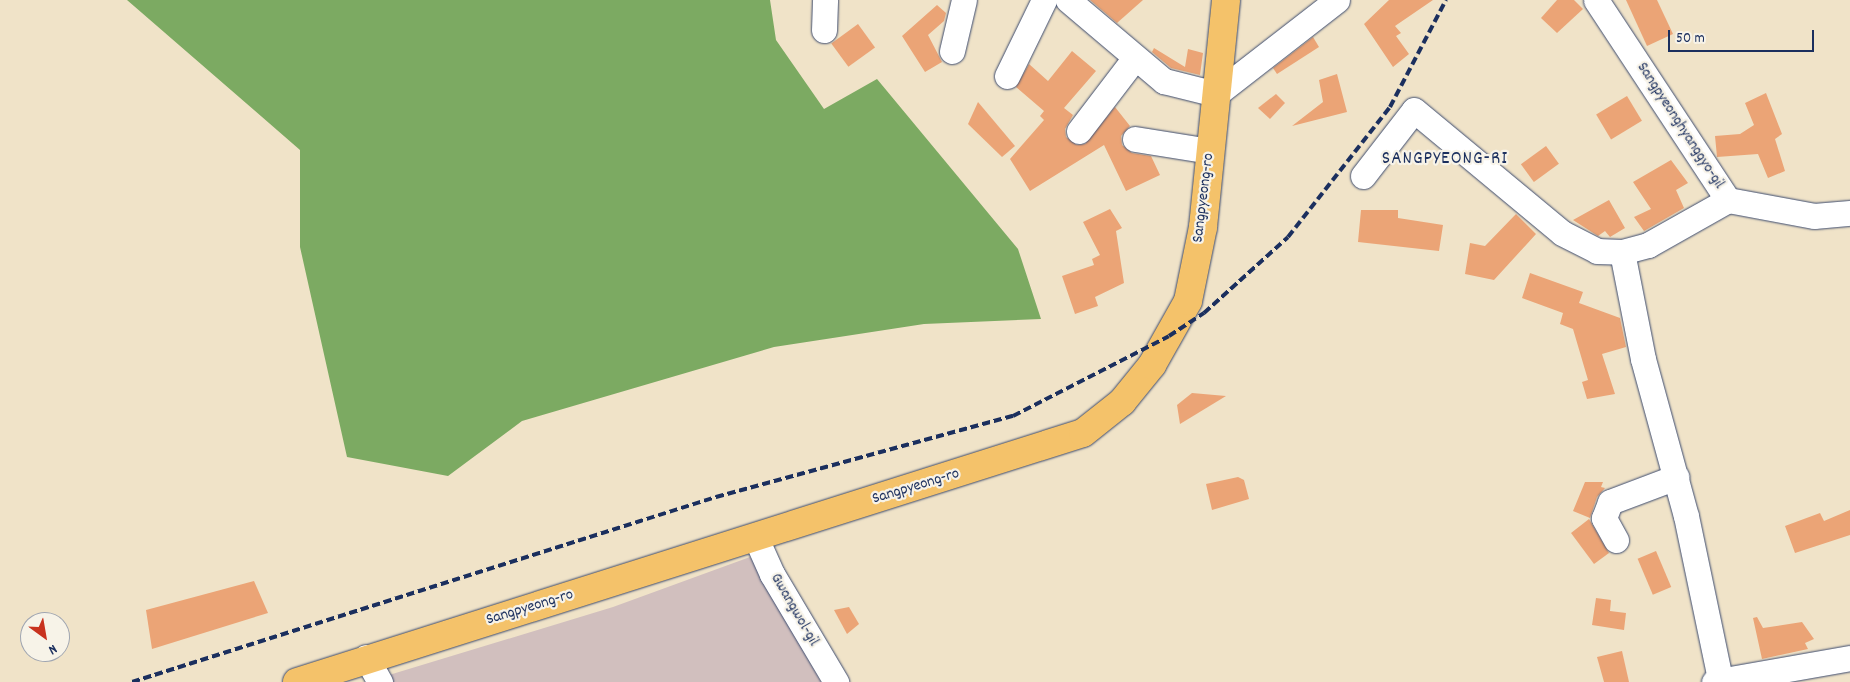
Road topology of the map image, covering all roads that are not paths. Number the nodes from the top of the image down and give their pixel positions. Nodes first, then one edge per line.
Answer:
1 (825, 0) edge
2 (964, 0) edge
3 (1044, 0) edge
4 (1068, 0) edge
5 (1226, 0) edge
6 (1337, 0) edge
7 (1596, 0) edge
8 (824, 30) dead end
9 (952, 51) dead end
10 (1134, 59) junction
11 (1007, 76) dead end
12 (1216, 94) junction
13 (1079, 131) dead end
14 (1135, 139) dead end
15 (1210, 151) junction
16 (1363, 176) dead end
17 (1728, 200) junction
18 (1850, 212) edge
19 (1622, 252) junction
20 (1676, 477) junction
21 (755, 536) junction
22 (1616, 540) dead end
23 (366, 657) junction
24 (1850, 658) edge
25 (1717, 681) edge
26 (297, 682) edge
27 (380, 682) edge
28 (836, 682) edge

1 - 8 street
2 - 9 street
3 - 11 street
4 - 10 street
5 - 12 main road, Sangpyeong-ro
6 - 12 street
7 - 17 street, Sangpyeonghyanggyo-gil
10 - 12 street
10 - 13 street
12 - 15 main road, Sangpyeong-ro
14 - 15 street
15 - 21 main road, Sangpyeong-ro
16 - 19 street
17 - 18 street, Sangpyeonghyanggyo-gil
17 - 19 street
19 - 20 street
20 - 22 street
20 - 25 street
21 - 23 main road, Sangpyeong-ro
21 - 28 street, Gwangwol-gil
23 - 26 main road, Sangpyeong-ro
23 - 27 street
24 - 25 street

